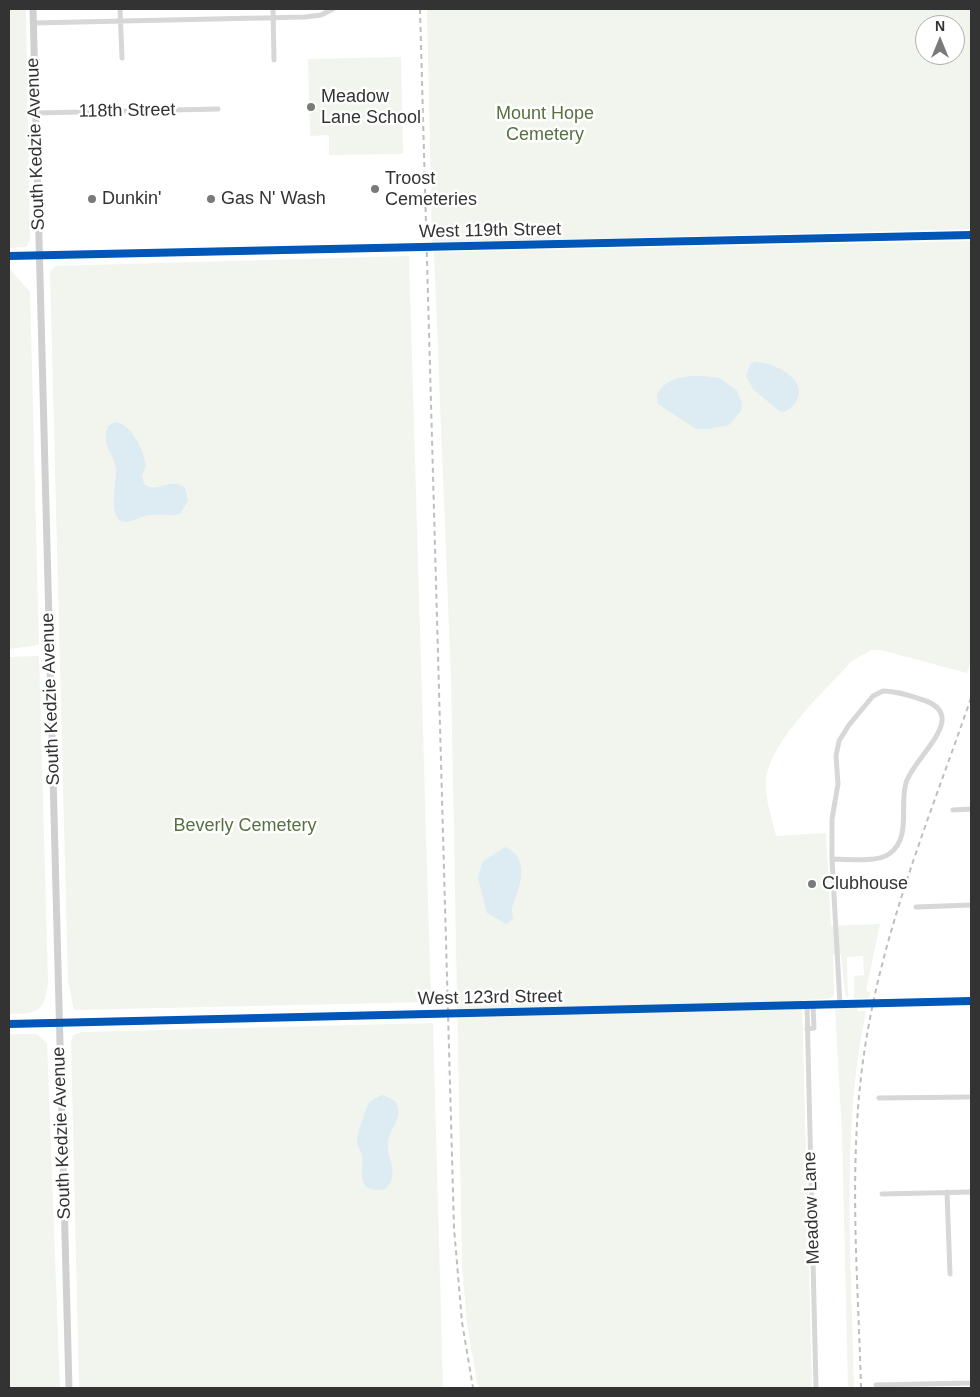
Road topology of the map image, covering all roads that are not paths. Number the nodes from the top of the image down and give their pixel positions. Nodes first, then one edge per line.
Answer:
1 (32, 9) edge
2 (120, 9) edge
3 (273, 9) edge
4 (333, 9) edge
5 (273, 18) junction
6 (120, 21) junction
7 (33, 23) junction
8 (122, 58) dead end
9 (274, 60) dead end
10 (218, 109) dead end
11 (36, 113) junction
12 (971, 235) edge
13 (9, 256) edge
14 (40, 256) junction
15 (971, 809) edge
16 (954, 810) dead end
17 (832, 859) junction
18 (971, 905) edge
19 (916, 907) dead end
20 (971, 1001) edge
21 (840, 1004) junction
22 (810, 1005) junction
23 (58, 1023) junction
24 (9, 1024) edge
25 (807, 1029) junction
26 (971, 1097) edge
27 (879, 1098) dead end
28 (947, 1192) junction
29 (971, 1192) edge
30 (882, 1194) dead end
31 (950, 1274) dead end
32 (971, 1382) edge
33 (876, 1385) dead end
34 (935, 1386) edge
35 (69, 1388) edge
36 (816, 1388) edge

1 - 7 street, South Kedzie Avenue
2 - 6 street
3 - 5 street
4 - 5 street
5 - 6 street
5 - 9 street
6 - 7 street
6 - 8 street
7 - 11 street, South Kedzie Avenue
10 - 11 street, 118th Street
11 - 14 street, South Kedzie Avenue
12 - 14 street, West 119th Street
13 - 14 street, West 119th Street
14 - 23 street, South Kedzie Avenue
15 - 16 street
17 - 17 street
17 - 21 street
18 - 19 street
20 - 21 street, West 123rd Street
21 - 22 street, West 123rd Street
22 - 23 street, West 123rd Street
22 - 25 street, Meadow Lane
22 - 25 street
23 - 24 street, West 123rd Street
23 - 35 street, South Kedzie Avenue
25 - 36 street, Meadow Lane
26 - 27 street
28 - 29 street
28 - 30 street
28 - 31 street
32 - 34 street
33 - 34 street

